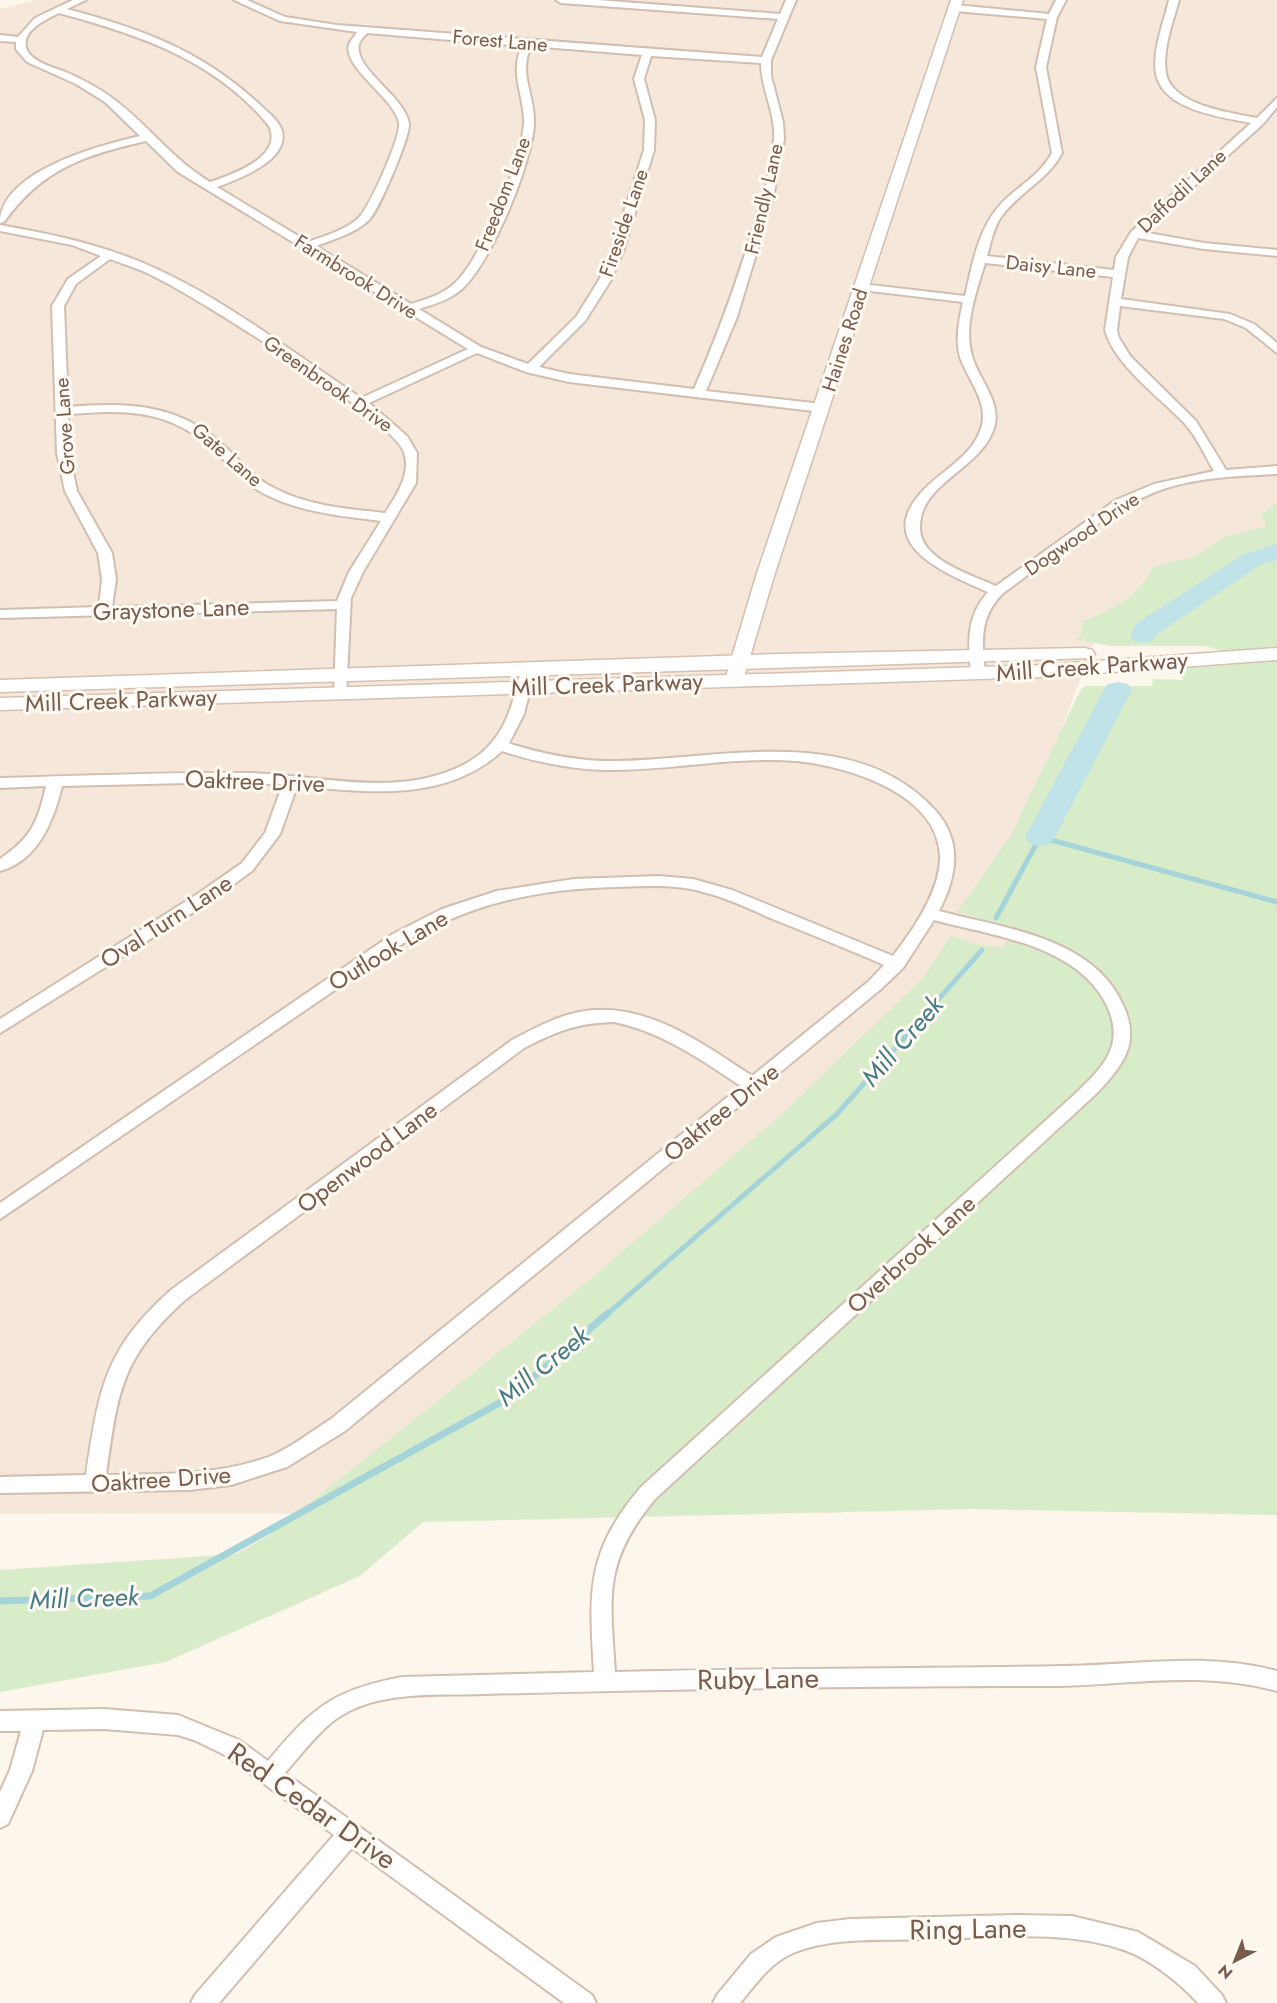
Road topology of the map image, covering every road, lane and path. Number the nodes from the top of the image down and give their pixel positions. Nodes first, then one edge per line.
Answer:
1 (81, 0) edge
2 (239, 0) edge
3 (561, 0) edge
4 (791, 0) edge
5 (1061, 0) edge
6 (1174, 0) edge
7 (956, 4) edge
8 (59, 10) junction
9 (783, 17) junction
10 (1052, 17) junction
11 (364, 30) junction
12 (0, 38) edge
13 (21, 40) junction
14 (528, 43) junction
15 (647, 53) junction
16 (766, 60) junction
17 (1277, 101) edge
18 (1259, 122) junction
19 (148, 137) junction
20 (209, 186) junction
21 (0, 220) edge
22 (0, 228) edge
23 (1136, 234) junction
24 (307, 246) junction
25 (1277, 253) edge
26 (110, 255) junction
27 (982, 260) junction
28 (1119, 274) junction
29 (862, 287) junction
30 (971, 300) junction
31 (1115, 302) junction
32 (409, 309) junction
33 (1277, 348) edge
34 (477, 349) junction
35 (530, 369) junction
36 (698, 395) junction
37 (360, 403) junction
38 (822, 408) junction
39 (62, 411) junction
40 (1277, 470) edge
41 (1222, 473) junction
42 (390, 518) junction
43 (998, 591) junction
44 (343, 605) junction
45 (105, 611) junction
46 (0, 614) edge
47 (1277, 654) edge
48 (977, 664) junction
49 (737, 671) junction
50 (526, 678) junction
51 (341, 684) junction
52 (0, 686) edge
53 (0, 704) edge
54 (500, 745) junction
55 (292, 780) junction
56 (55, 782) junction
57 (0, 783) edge
58 (0, 866) edge
59 (928, 913) junction
60 (897, 964) junction
61 (0, 1027) edge
62 (754, 1086) junction
63 (0, 1212) edge
64 (0, 1485) edge
65 (93, 1485) junction
66 (605, 1681) junction
67 (1277, 1681) edge
68 (35, 1720) junction
69 (0, 1721) edge
70 (271, 1774) junction
71 (0, 1816) edge
72 (351, 1832) junction
73 (202, 2003) edge
74 (583, 2003) edge
75 (725, 2003) edge
76 (1214, 2003) edge

1 - 8 street
2 - 11 street, Forest Lane
3 - 9 street
4 - 9 street, Friendly Lane
5 - 10 street, Dogwood Drive
6 - 18 street
7 - 10 street
7 - 29 street, Haines Road
8 - 13 street
8 - 20 street
9 - 16 street, Friendly Lane
10 - 27 street, Dogwood Drive
11 - 14 street, Forest Lane
11 - 24 street
12 - 13 street
13 - 19 street, Farmbrook Drive
14 - 15 street, Forest Lane
14 - 32 street, Freedom Lane
15 - 16 street, Forest Lane
15 - 35 street, Fireside Lane
16 - 36 street, Friendly Lane
17 - 18 street, Daffodil Lane
18 - 23 street, Daffodil Lane
19 - 20 street, Farmbrook Drive
19 - 21 street
20 - 24 street, Farmbrook Drive
22 - 26 street, Greenbrook Drive
23 - 25 street
23 - 28 street, Daffodil Lane
24 - 32 street, Farmbrook Drive
26 - 37 street, Greenbrook Drive
26 - 39 street, Grove Lane
27 - 28 street, Daisy Lane
27 - 30 street, Dogwood Drive
28 - 31 street, Daffodil Lane
29 - 30 street
29 - 38 street, Haines Road
30 - 43 street, Dogwood Drive
31 - 33 street
31 - 41 street, Daffodil Lane
32 - 34 street, Farmbrook Drive
34 - 35 street, Farmbrook Drive
34 - 37 street
35 - 36 street, Farmbrook Drive
36 - 38 street, Farmbrook Drive
37 - 42 street, Greenbrook Drive
38 - 49 street, Haines Road
39 - 42 street, Gate Lane
39 - 45 street, Grove Lane
40 - 41 street, Dogwood Drive
41 - 43 street, Dogwood Drive
42 - 44 street, Greenbrook Drive
43 - 48 street, Dogwood Drive
44 - 45 street, Graystone Lane
44 - 51 street, Greenbrook Drive
45 - 46 street, Graystone Lane
47 - 48 main road, Mill Creek Parkway
48 - 49 main road, Mill Creek Parkway
49 - 50 main road, Mill Creek Parkway
50 - 51 main road, Mill Creek Parkway
50 - 54 street, Oaktree Drive
51 - 52 main road, Mill Creek Parkway
51 - 53 main road, Mill Creek Parkway
54 - 55 street, Oaktree Drive
54 - 59 street, Oaktree Drive
55 - 56 street, Oaktree Drive
55 - 61 street, Oval Turn Lane
56 - 57 street, Oaktree Drive
56 - 58 street
59 - 60 street, Oaktree Drive
59 - 66 street, Overbrook Lane
60 - 62 street, Oaktree Drive
60 - 63 street, Outlook Lane
62 - 65 street, Oaktree Drive
62 - 65 street, Openwood Lane
64 - 65 street, Oaktree Drive
66 - 67 street, Ruby Lane
66 - 70 street, Ruby Lane
68 - 69 street, Red Cedar Drive
68 - 70 street, Red Cedar Drive
68 - 71 street
70 - 72 street, Red Cedar Drive
72 - 73 street
72 - 74 street, Red Cedar Drive
75 - 76 street, Ring Lane

